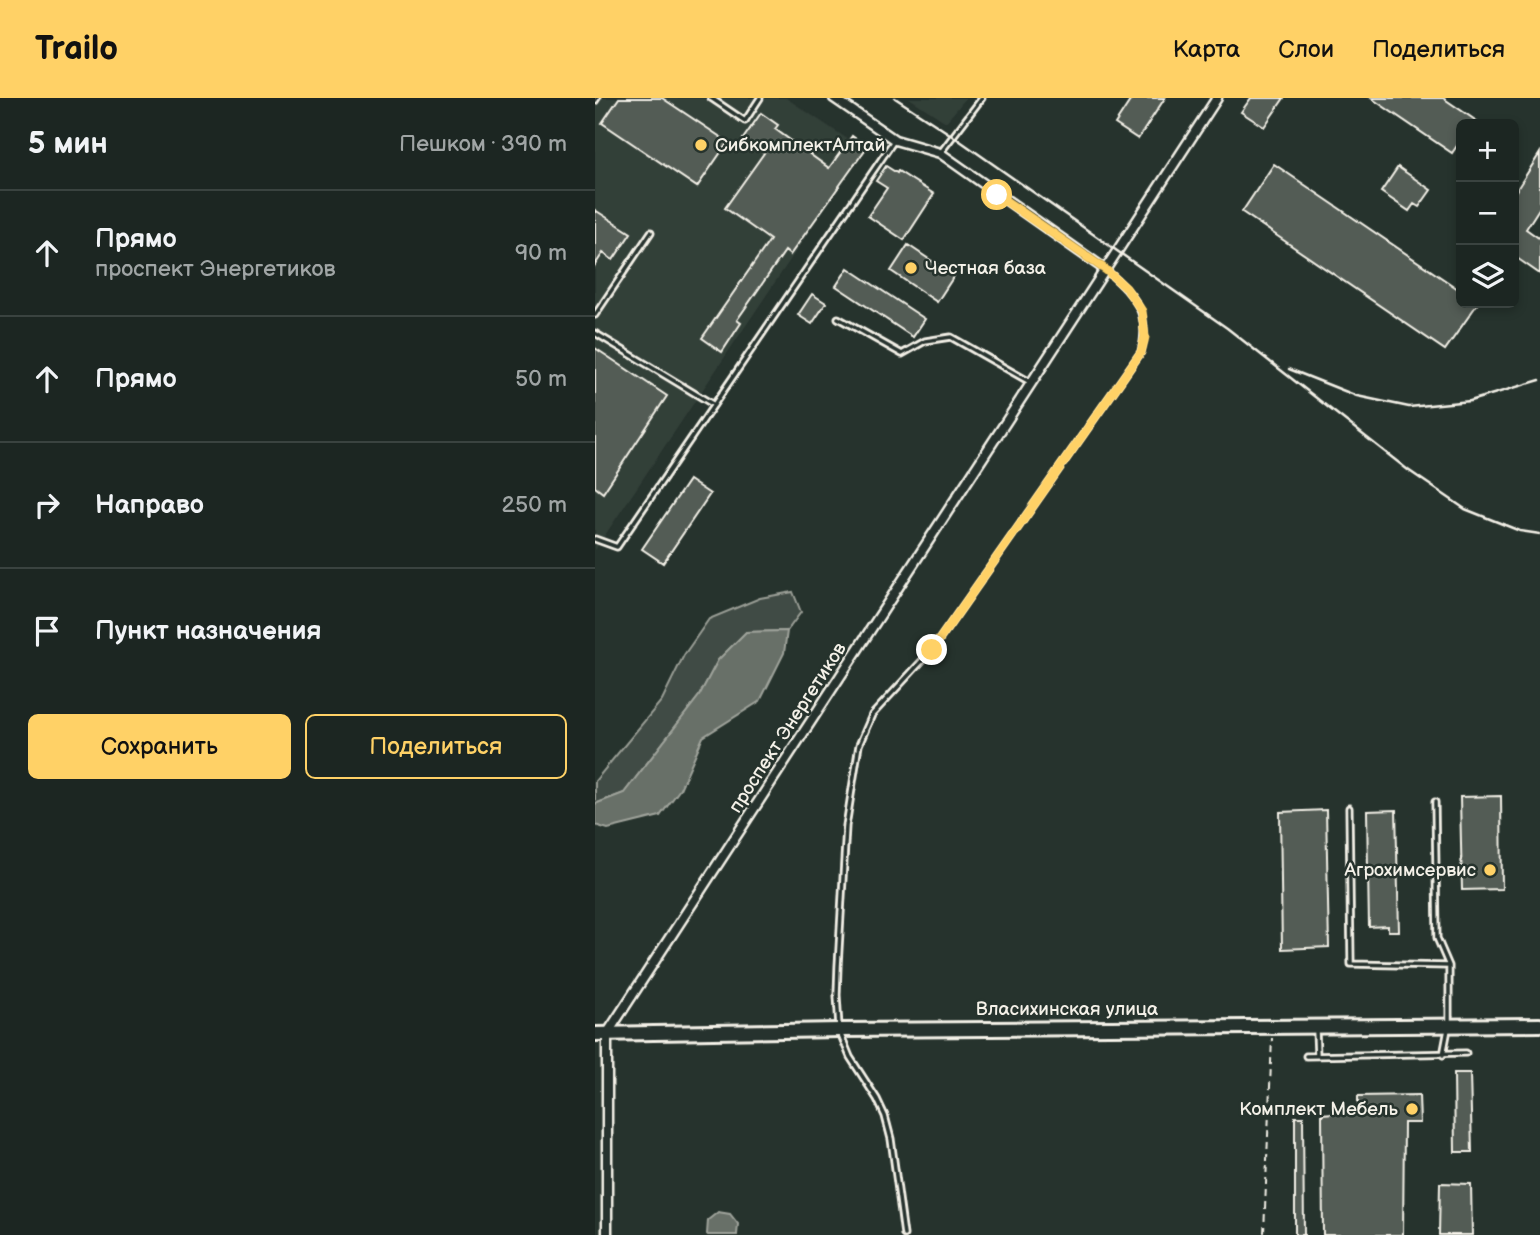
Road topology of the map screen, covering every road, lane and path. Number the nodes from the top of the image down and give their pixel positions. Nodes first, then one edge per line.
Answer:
1 (711, 98) edge
2 (760, 98) edge
3 (834, 98) edge
4 (982, 98) edge
5 (1217, 98) edge
6 (895, 140) junction
7 (940, 153) junction
8 (651, 232) dead end
9 (1106, 270) junction
10 (595, 315) edge
11 (838, 318) dead end
12 (595, 333) edge
13 (1032, 383) junction
14 (714, 405) junction
15 (595, 539) edge
16 (1434, 802) dead end
17 (1349, 808) dead end
18 (1449, 966) junction
19 (1449, 1025) junction
20 (1540, 1025) edge
21 (1316, 1026) junction
22 (1272, 1027) junction
23 (840, 1030) junction
24 (601, 1034) edge
25 (1466, 1053) dead end
26 (1443, 1055) junction
27 (1306, 1056) dead end
28 (1317, 1056) junction
29 (1264, 1233) dead end
30 (607, 1235) edge
31 (904, 1235) edge

1 - 2 lane
3 - 6 street
4 - 7 lane
5 - 9 street, проспект Энергетиков
6 - 7 street
6 - 14 lane
7 - 9 street
8 - 10 lane
9 - 13 street, проспект Энергетиков
9 - 23 lane
11 - 13 lane
12 - 14 lane
13 - 24 street, проспект Энергетиков
14 - 15 lane
16 - 18 lane
17 - 18 lane
18 - 19 lane
19 - 20 highway, Власихинская улица
19 - 21 highway, Власихинская улица
19 - 26 lane
21 - 22 highway, Власихинская улица
21 - 28 lane
22 - 23 highway, Власихинская улица
22 - 29 path
23 - 24 highway, Власихинская улица
23 - 31 lane
24 - 30 street
25 - 26 lane
26 - 28 lane
27 - 28 lane

